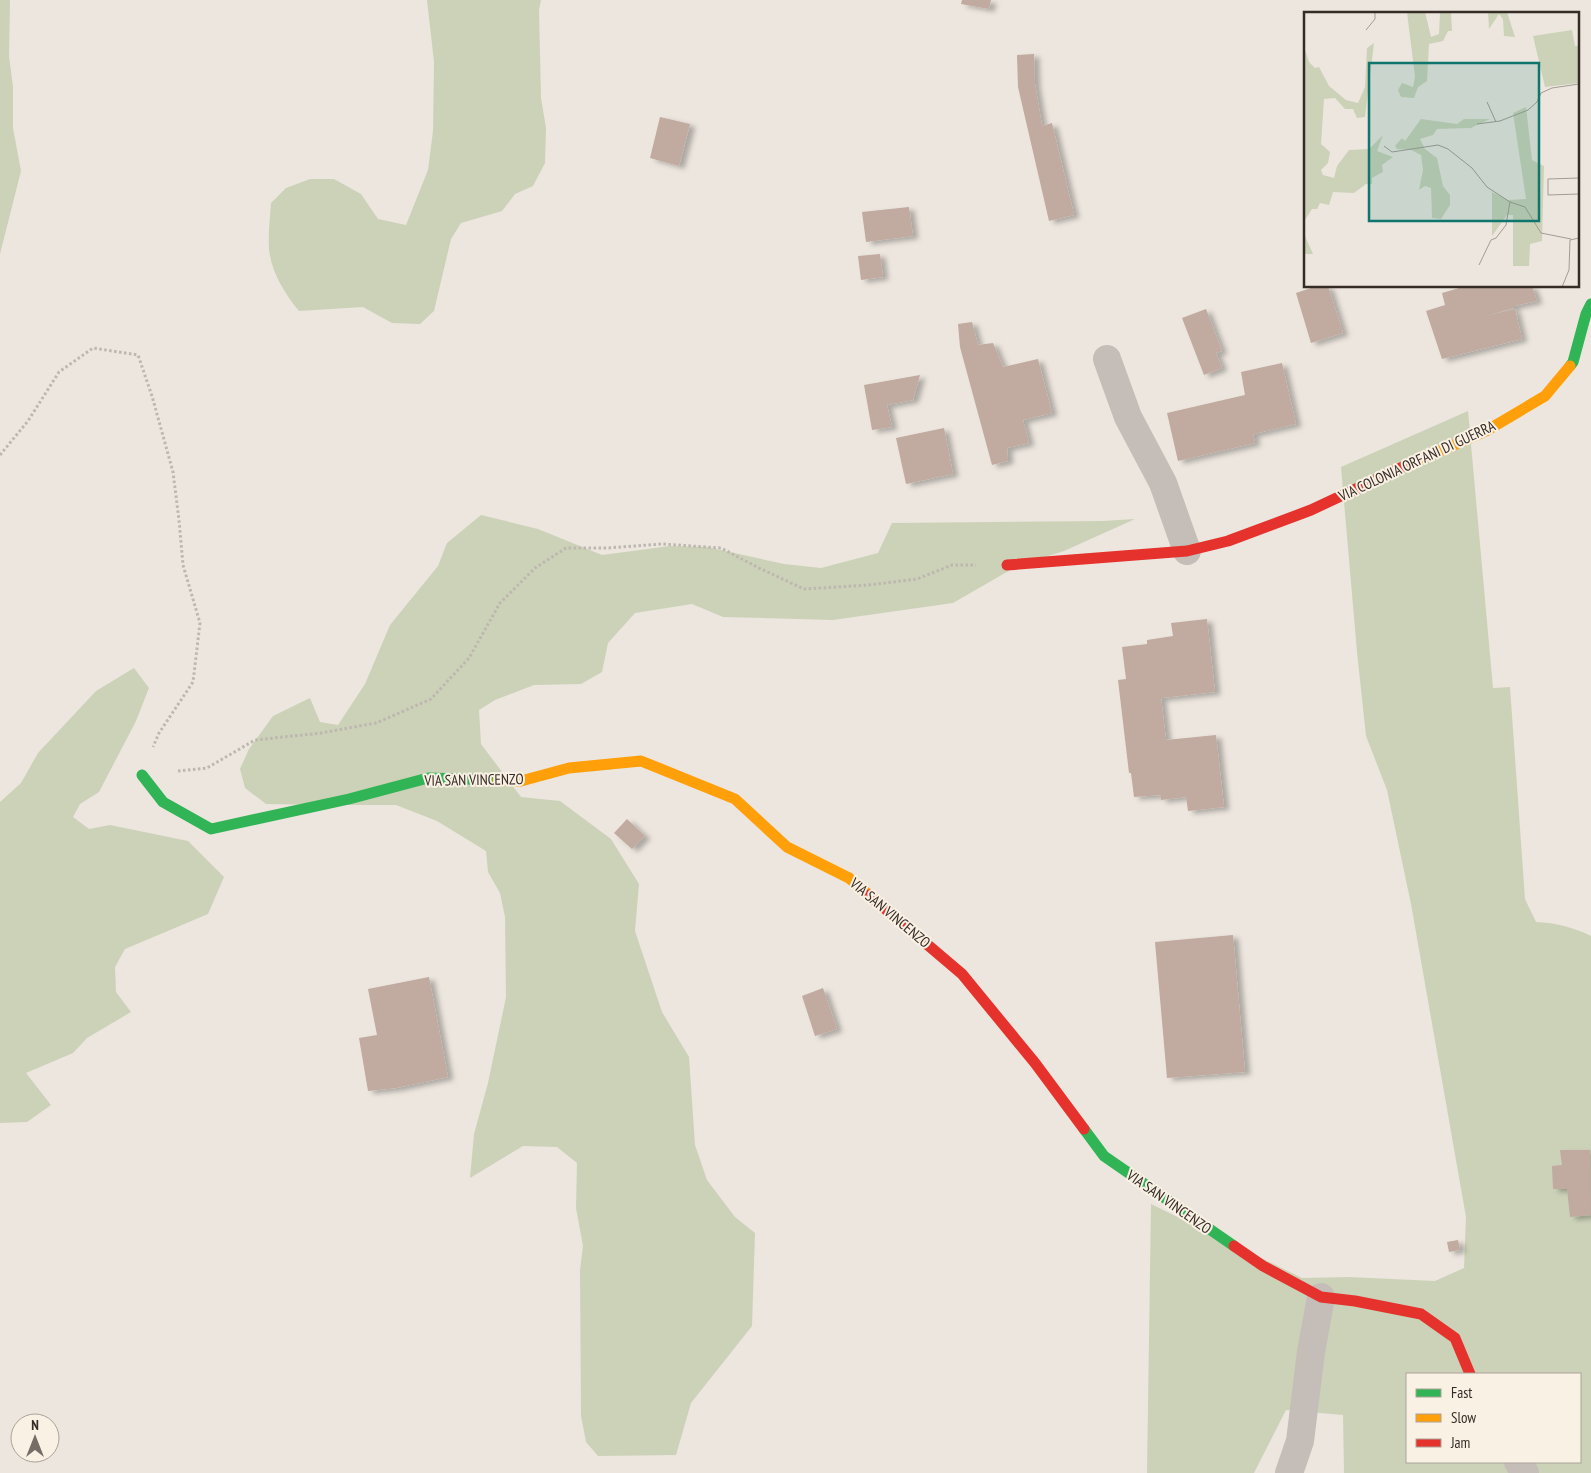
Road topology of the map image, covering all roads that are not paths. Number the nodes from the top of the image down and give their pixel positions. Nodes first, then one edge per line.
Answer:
1 (1591, 304) edge
2 (1107, 359) dead end
3 (1187, 551) junction
4 (1007, 565) road end
5 (142, 774) road end
6 (1321, 1297) junction
7 (1470, 1373) edge
8 (1289, 1473) edge

1 - 3 street, VIA COLONIA ORFANI DI GUERRA
2 - 3 street
3 - 4 street, VIA COLONIA ORFANI DI GUERRA
5 - 6 street, VIA SAN VINCENZO
6 - 7 street, VIA SAN VINCENZO
6 - 8 street

